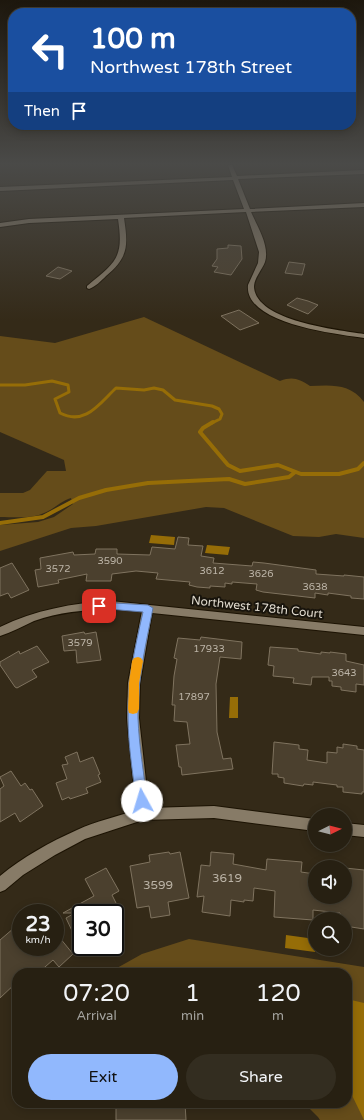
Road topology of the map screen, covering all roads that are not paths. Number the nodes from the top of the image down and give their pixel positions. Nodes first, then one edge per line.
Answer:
1 (98, 217) edge
2 (121, 217) edge
3 (250, 217) edge
4 (0, 225) edge
5 (88, 286) dead end
6 (364, 336) edge
7 (148, 608) junction
8 (364, 631) edge
9 (0, 632) edge
10 (143, 814) junction
11 (308, 824) edge
12 (352, 830) edge
13 (364, 831) edge
14 (0, 885) edge

1 - 4 street
2 - 5 street
3 - 6 street
7 - 8 street, Northwest 178th Court
7 - 9 street, Northwest 178th Court
7 - 10 street
10 - 11 street
10 - 14 street
12 - 13 street

